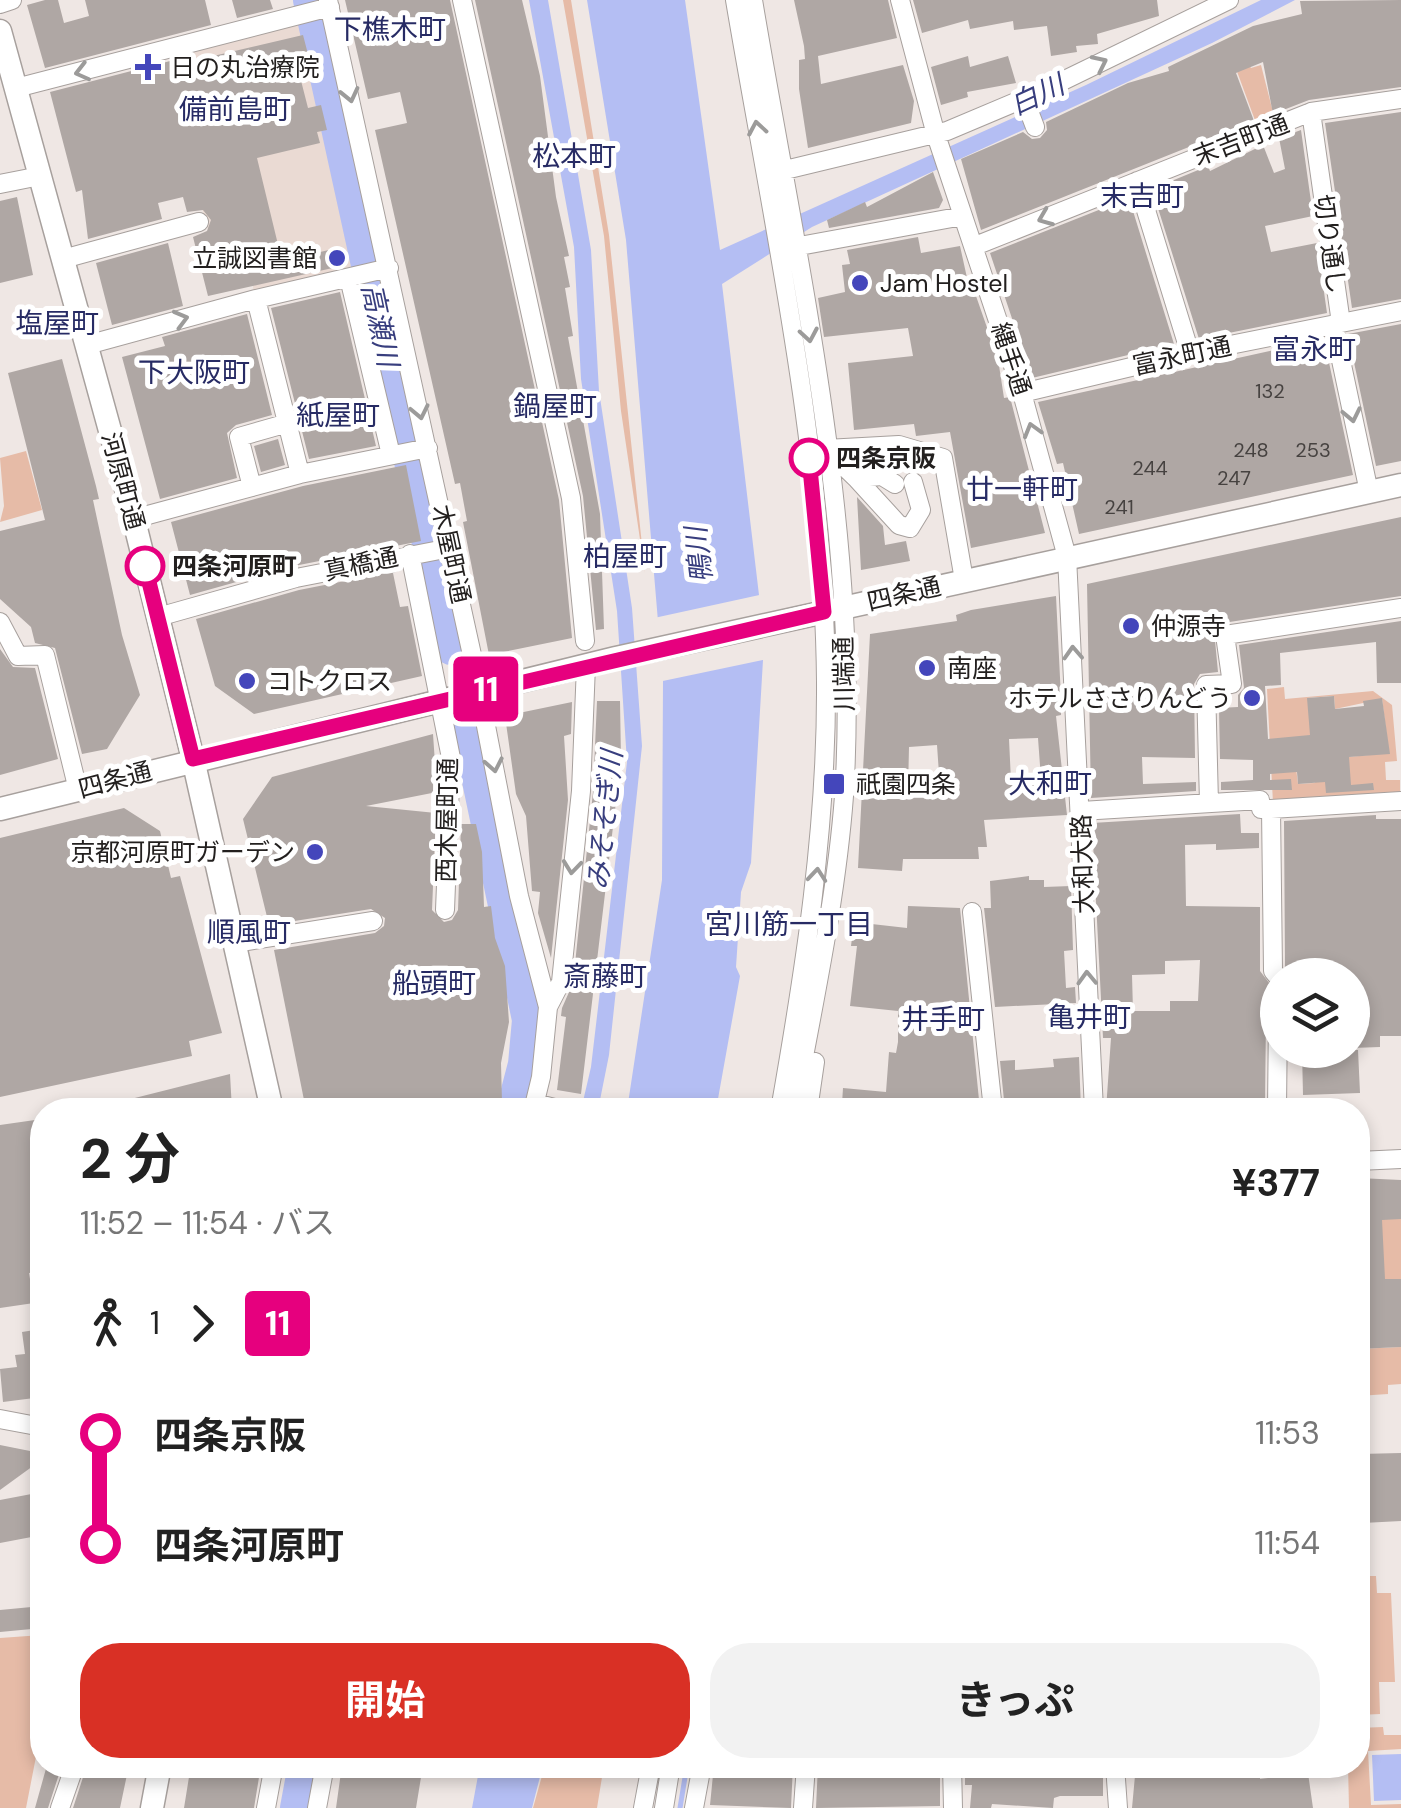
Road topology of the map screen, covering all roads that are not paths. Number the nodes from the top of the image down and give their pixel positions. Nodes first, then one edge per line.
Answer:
1 (12, 0) edge
2 (462, 0) edge
3 (735, 0) edge
4 (753, 0) edge
5 (900, 0) edge
6 (1229, 0) edge
7 (0, 4) edge
8 (319, 7) edge
9 (0, 31) edge
10 (16, 88) junction
11 (1401, 98) edge
12 (1026, 103) junction
13 (1311, 112) junction
14 (1035, 127) dead end
15 (942, 144) junction
16 (782, 171) junction
17 (40, 176) junction
18 (1137, 181) junction
19 (0, 184) edge
20 (963, 216) junction
21 (199, 222) dead end
22 (975, 246) junction
23 (794, 248) junction
24 (63, 259) junction
25 (369, 273) junction
26 (256, 299) junction
27 (1401, 311) edge
28 (1339, 324) junction
29 (87, 345) junction
30 (1190, 353) junction
31 (1022, 393) junction
32 (288, 423) junction
33 (826, 450) junction
34 (410, 451) junction
35 (300, 474) junction
36 (856, 478) junction
37 (1401, 486) edge
38 (252, 487) junction
39 (1368, 492) junction
40 (134, 519) junction
41 (431, 551) junction
42 (1067, 557) junction
43 (964, 580) junction
44 (1401, 608) edge
45 (833, 609) junction
46 (158, 617) junction
47 (0, 622) edge
48 (586, 641) dead end
49 (9, 659) edge
50 (586, 665) junction
51 (480, 690) junction
52 (438, 700) junction
53 (193, 759) junction
54 (78, 790) junction
55 (1401, 801) edge
56 (1209, 803) junction
57 (0, 809) edge
58 (1271, 809) junction
59 (1081, 811) junction
60 (445, 910) dead end
61 (972, 912) dead end
62 (373, 921) dead end
63 (830, 928) junction
64 (235, 943) junction
65 (1272, 958) edge
66 (548, 1007) junction
67 (1277, 1068) edge
68 (269, 1098) edge
69 (535, 1098) edge
70 (782, 1098) edge
71 (796, 1098) edge
72 (809, 1098) edge
73 (992, 1098) edge
74 (1093, 1098) edge
75 (1277, 1098) edge
76 (1401, 1159) edge
77 (1370, 1160) edge
78 (0, 1419) edge
79 (30, 1425) edge
80 (70, 1778) edge
81 (158, 1778) edge
82 (272, 1778) edge
83 (323, 1778) edge
84 (649, 1778) edge
85 (669, 1778) edge
86 (700, 1778) edge
87 (805, 1778) edge
88 (952, 1778) edge
89 (1116, 1778) edge
90 (60, 1808) edge
91 (152, 1808) edge
92 (266, 1808) edge
93 (318, 1808) edge
94 (643, 1808) edge
95 (664, 1808) edge
96 (696, 1808) edge
97 (802, 1808) edge
98 (953, 1808) edge
99 (1118, 1808) edge

1 - 7 street
2 - 48 street
45 -> 3 street, 川端通
4 - 16 street, 川端通
5 - 15 street, 縄手通
12 -> 6 street
8 -> 10 street
8 -> 25 street, 木屋町通
9 - 10 main road, 河原町通
10 - 17 main road, 河原町通
11 - 13 street, 末吉町通
12 - 14 street
12 - 15 street
13 - 18 street, 末吉町通
13 - 28 street, 切り通し
15 - 16 street
15 - 20 street, 縄手通
16 - 23 street, 川端通
17 - 19 street
17 - 24 main road, 河原町通
18 -> 22 street, 末吉町通
18 - 30 street
20 - 22 street, 縄手通
20 - 23 street
21 - 24 street
22 - 31 street, 縄手通
23 -> 33 street, 川端通
24 - 29 main road, 河原町通
25 - 26 street
25 - 34 street
25 -> 34 street, 木屋町通
29 -> 26 street
26 - 32 street
27 - 28 street, 富永町通
28 - 30 street, 富永町通
28 -> 39 street, 切り通し
29 - 40 main road, 河原町通
30 - 31 street, 富永町通
42 -> 31 street, 縄手通
32 - 35 street
32 - 38 street
33 - 36 street
33 - 43 street
33 - 45 street, 川端通
34 - 35 street
34 - 41 street, 木屋町通
35 - 38 street
36 - 36 street
37 - 39 main road, 四条通
38 - 40 street
39 - 42 main road, 四条通
40 - 46 main road, 河原町通
41 - 46 street, 真橋通
41 - 51 street, 木屋町通
41 - 52 street, 西木屋町通
42 - 43 main road, 四条通
59 -> 42 street, 大和大路
43 - 45 main road, 四条通
44 - 56 street
45 - 50 main road, 四条通
45 - 63 street, 川端通
70 -> 45 street, 川端通
46 - 53 main road, 河原町通
47 - 49 street
49 - 54 street
50 - 51 main road, 四条通
50 -> 66 street
51 - 52 main road, 四条通
51 -> 66 street, 木屋町通
52 - 53 main road, 四条通
52 - 60 street, 西木屋町通
53 - 54 main road, 四条通
53 - 64 main road, 河原町通
54 - 57 main road, 四条通
55 - 58 street
56 - 58 street
56 - 59 street
58 - 65 street
74 -> 59 street, 大和大路
61 - 73 street
62 - 64 street
63 - 71 street, 川端通
63 - 72 street
64 - 68 main road, 河原町通
66 - 69 street, 木屋町通
67 - 75 street
76 - 77 street
78 - 79 street
80 - 90 street
81 - 91 main road
82 - 92 street
83 - 93 street
84 - 94 street
85 - 95 street
86 - 96 street
87 - 97 street
88 - 98 street
89 - 99 street

